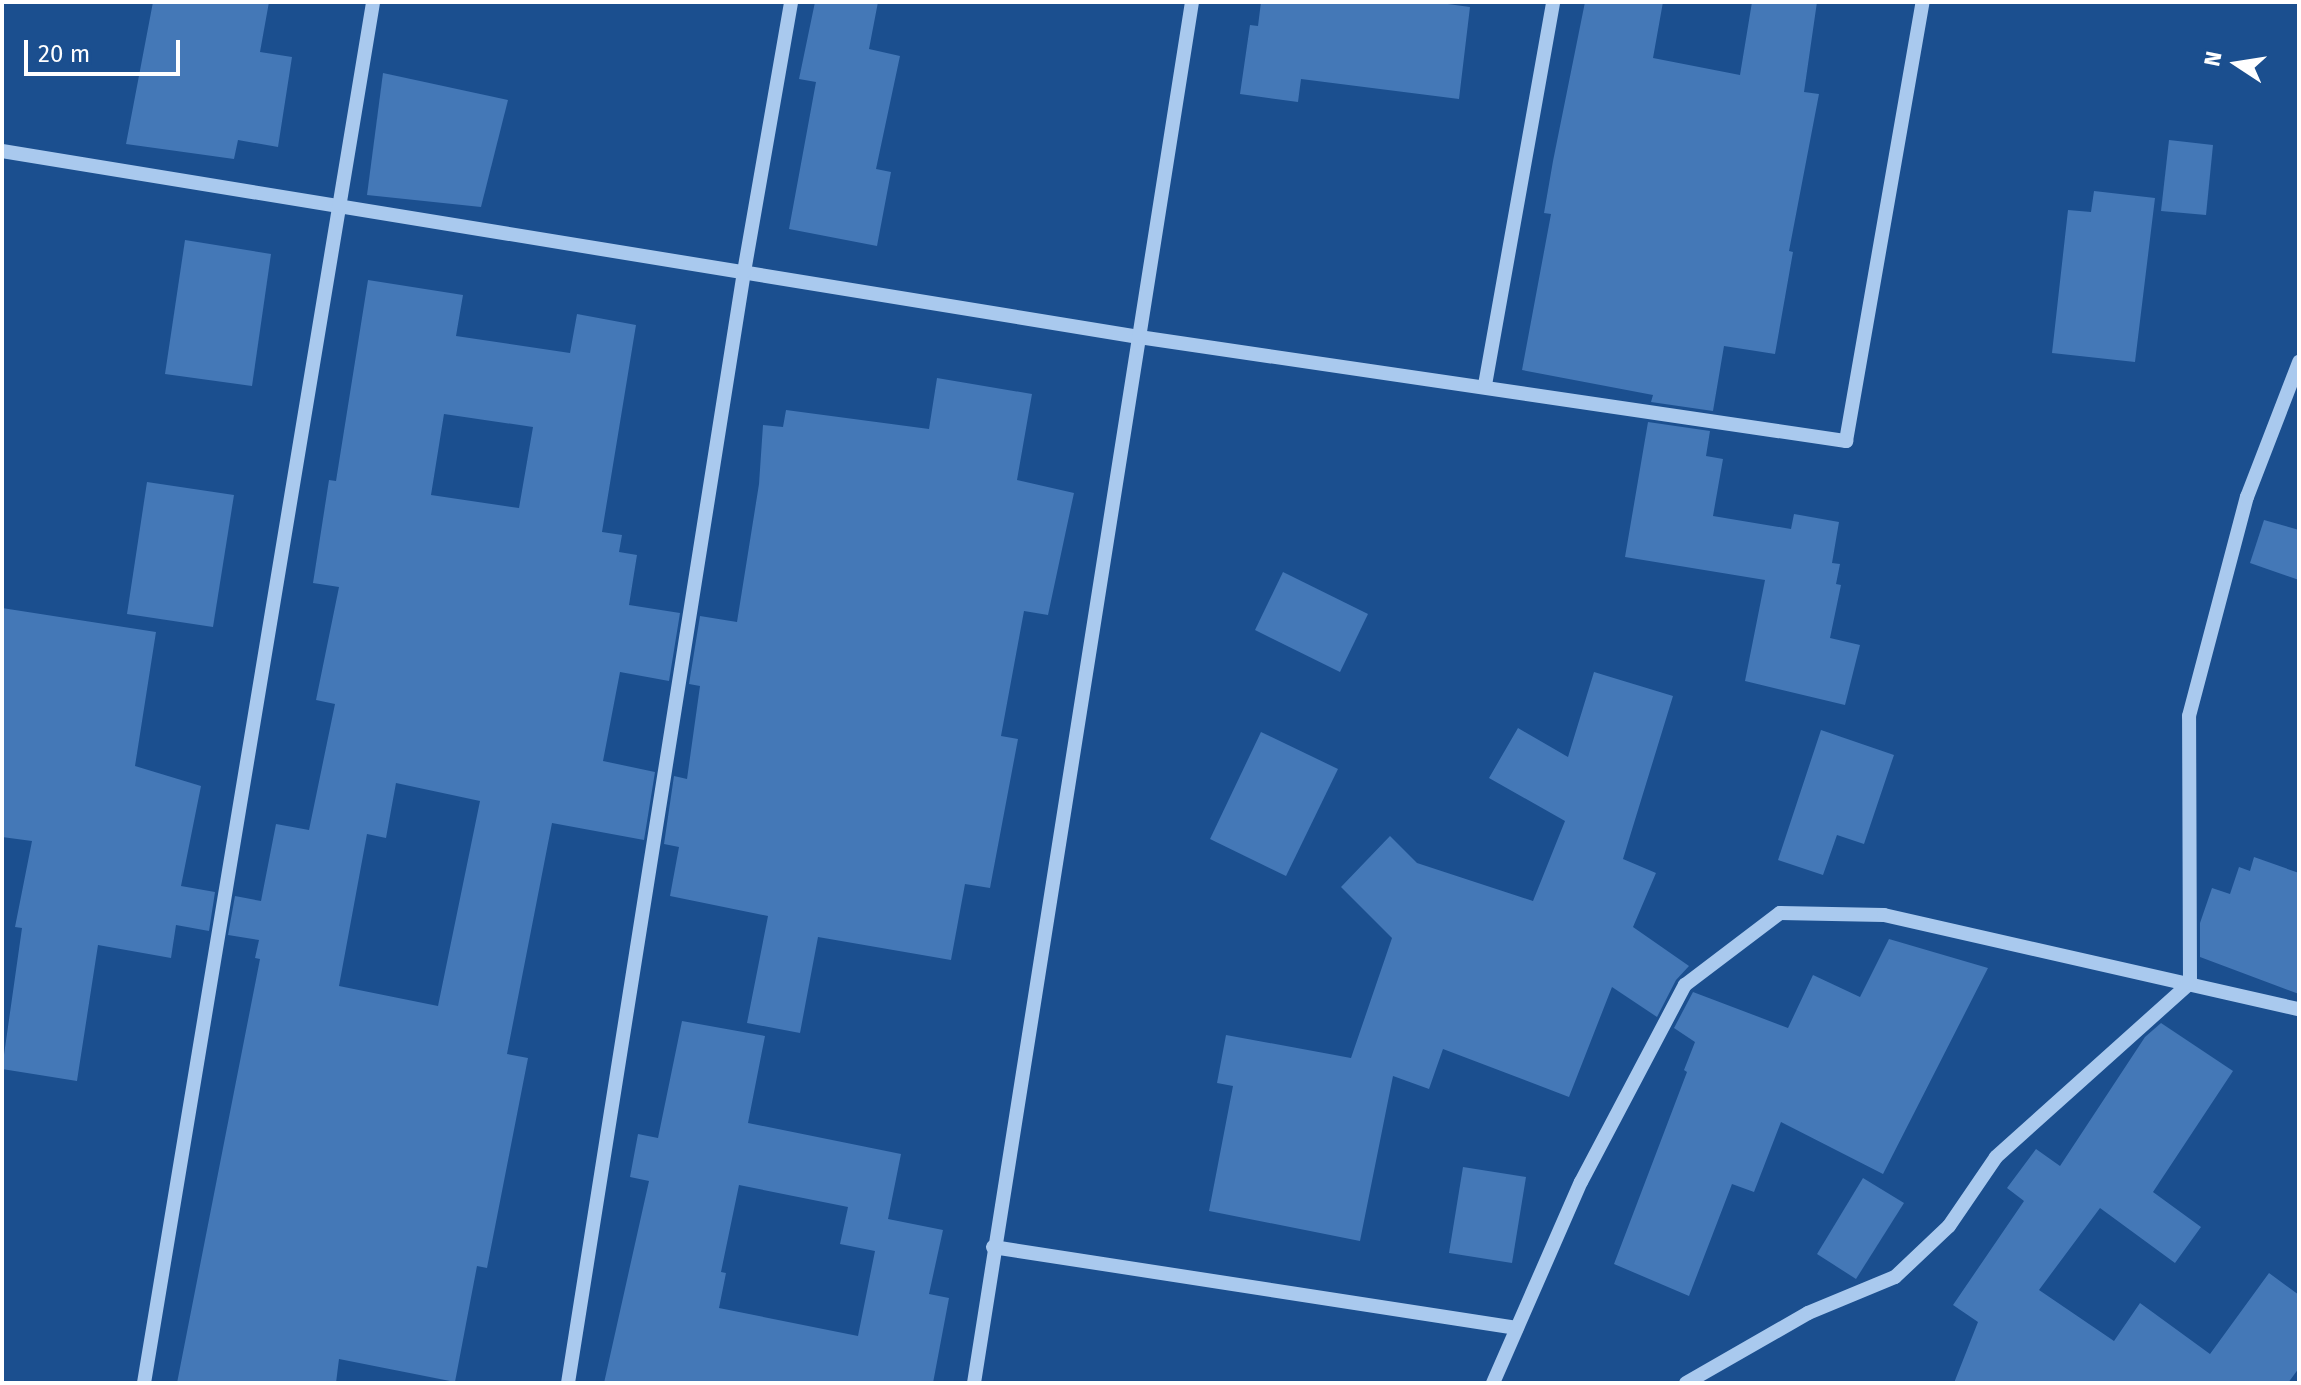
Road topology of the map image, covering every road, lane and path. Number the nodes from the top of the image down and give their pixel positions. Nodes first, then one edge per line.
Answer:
1 (373, 2) edge
2 (791, 2) edge
3 (1192, 2) edge
4 (1553, 2) edge
5 (1923, 2) edge
6 (2, 151) edge
7 (339, 208) junction
8 (744, 272) junction
9 (1139, 337) junction
10 (2299, 362) edge
11 (1485, 385) junction
12 (2190, 983) junction
13 (2299, 1009) edge
14 (993, 1247) junction
15 (1517, 1328) junction
16 (144, 1383) edge
17 (568, 1383) edge
18 (974, 1383) edge
19 (1493, 1383) edge
20 (1686, 1383) edge

1 - 7 street
2 - 8 street
3 - 9 street
4 - 11 street
5 - 11 street
6 - 7 street
7 - 8 street
7 - 16 street
8 - 9 street
8 - 17 street
9 - 11 street
9 - 14 street
10 - 12 street
12 - 13 street
12 - 15 street
12 - 20 street
14 - 15 street
14 - 18 street
15 - 19 street

